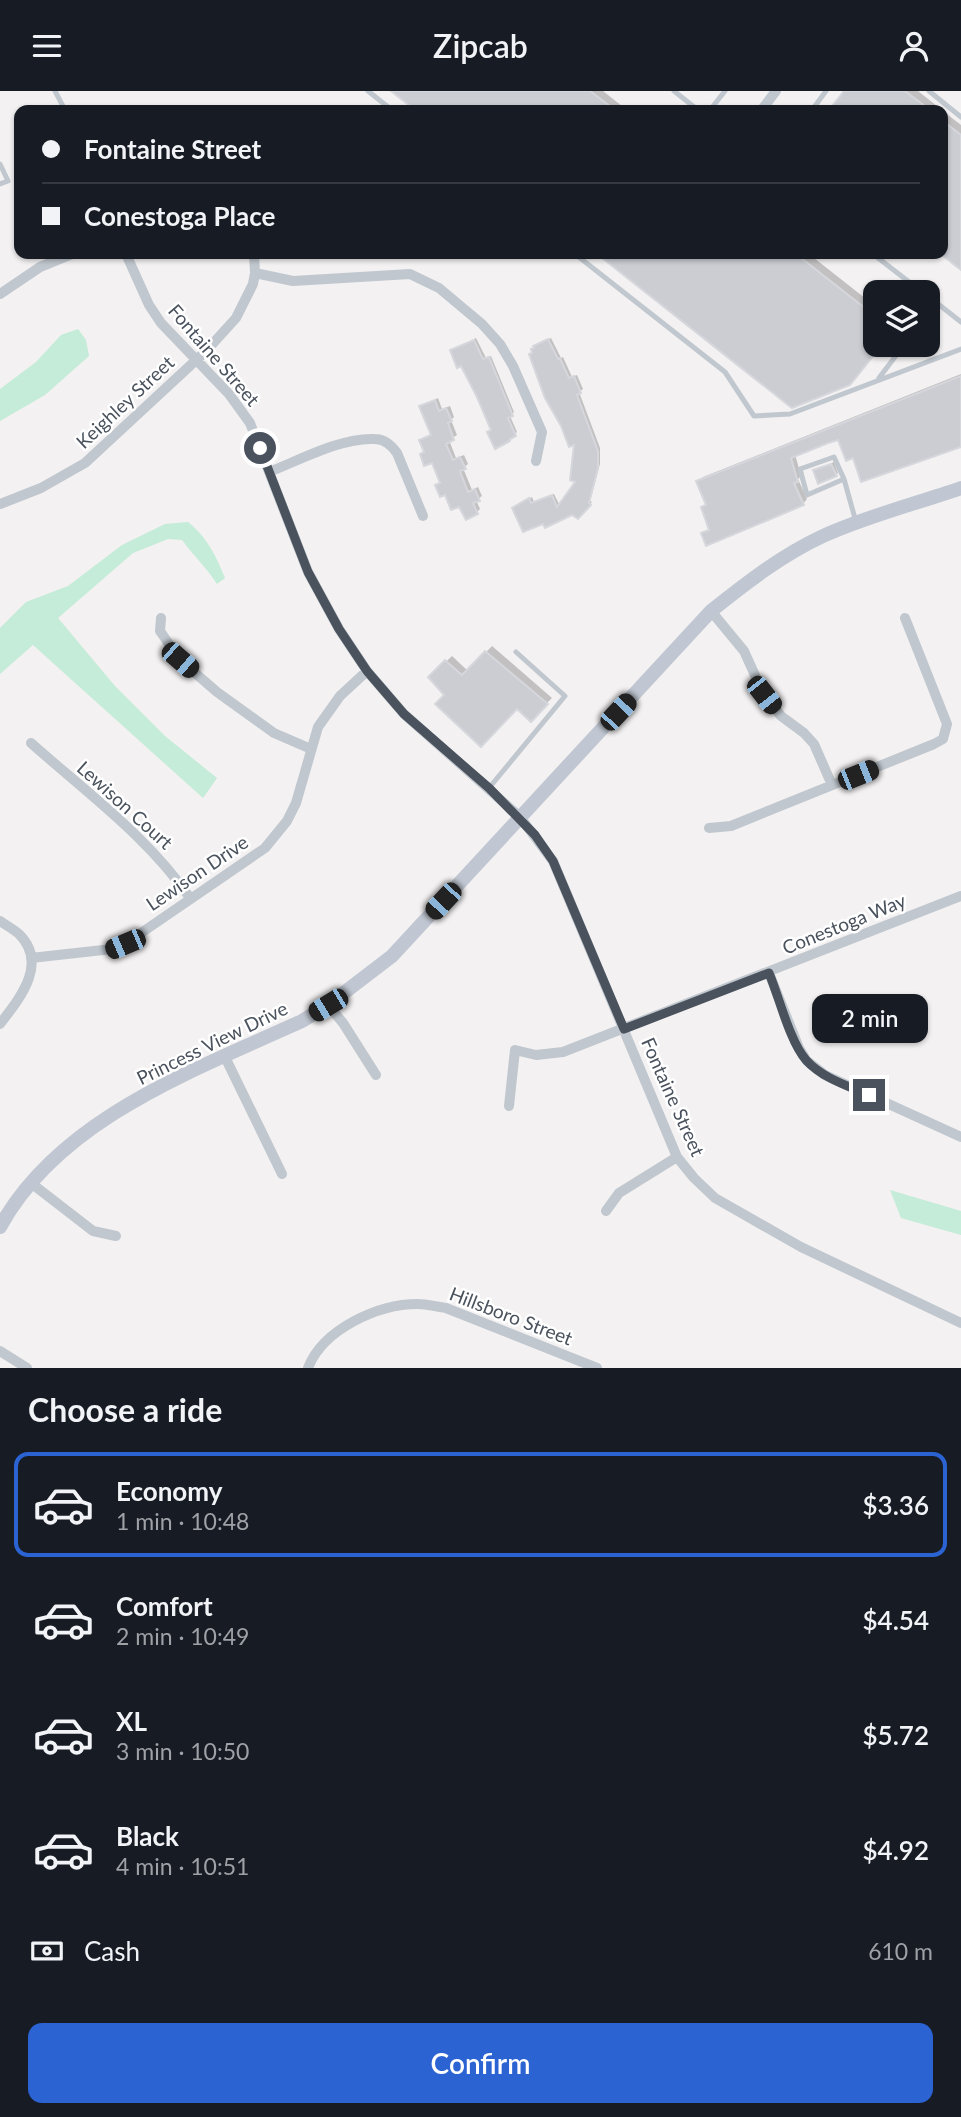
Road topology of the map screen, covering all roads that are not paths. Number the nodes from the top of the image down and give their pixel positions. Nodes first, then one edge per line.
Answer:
1 (368, 91) edge
2 (674, 91) edge
3 (929, 91) edge
4 (386, 105) edge
5 (692, 105) edge
6 (946, 105) edge
7 (0, 164) edge
8 (0, 184) edge
9 (60, 259) edge
10 (128, 259) edge
11 (254, 259) edge
12 (581, 259) edge
13 (879, 259) edge
14 (255, 273) junction
15 (907, 280) edge
16 (0, 294) edge
17 (940, 306) edge
18 (961, 323) edge
19 (961, 349) edge
20 (895, 357) edge
21 (196, 360) junction
22 (877, 381) junction
23 (536, 461) dead end
24 (270, 472) junction
25 (844, 479) junction
26 (960, 492) edge
27 (0, 504) edge
28 (423, 516) dead end
29 (856, 522) junction
30 (711, 611) junction
31 (161, 618) dead end
32 (905, 618) dead end
33 (516, 652) dead end
34 (367, 671) junction
35 (31, 743) dead end
36 (311, 749) junction
37 (832, 785) junction
38 (489, 788) junction
39 (520, 817) junction
40 (709, 828) dead end
41 (961, 896) edge
42 (190, 898) junction
43 (0, 921) edge
44 (31, 958) junction
45 (769, 973) junction
46 (328, 1005) junction
47 (0, 1024) edge
48 (624, 1029) junction
49 (225, 1057) junction
50 (376, 1075) dead end
51 (509, 1105) dead end
52 (959, 1137) edge
53 (677, 1157) junction
54 (282, 1174) dead end
55 (31, 1183) junction
56 (606, 1211) dead end
57 (0, 1227) edge
58 (116, 1236) dead end
59 (961, 1324) edge
60 (0, 1351) edge
61 (27, 1368) edge
62 (308, 1368) edge
63 (597, 1368) edge

1 - 4 lane
2 - 5 lane
3 - 6 lane
7 - 8 lane
9 - 16 street
10 - 21 street, Fontaine Street
11 - 14 street, Keighley Street
12 - 22 lane
13 - 15 lane
14 - 21 street, Keighley Street
14 - 23 street
17 - 18 lane
19 - 22 lane
20 - 22 lane
21 - 24 street, Fontaine Street
21 - 27 street, Keighley Street
24 - 28 street
24 - 34 street, Fontaine Street
25 - 25 lane
25 - 29 lane
26 - 29 main road, Princess View Drive
29 - 30 main road, Princess View Drive
30 - 37 street
30 - 39 main road, Princess View Drive
31 - 36 street
32 - 37 street
33 - 38 lane
34 - 36 street, Lewison Drive
34 - 38 street, Fontaine Street
35 - 42 street, Lewison Court
36 - 42 street, Lewison Drive
37 - 40 street
38 - 39 street, Fontaine Street
39 - 46 main road, Princess View Drive
39 - 48 street, Fontaine Street
41 - 45 street, Conestoga Way
42 - 44 street, Lewison Drive
43 - 44 street
44 - 47 street
45 - 48 street, Conestoga Way
45 - 52 street
46 - 49 main road, Princess View Drive
46 - 50 street
48 - 51 street, Conestoga Way
48 - 53 street, Fontaine Street
49 - 54 street
49 - 55 main road, Princess View Drive
53 - 56 street
53 - 59 street, Fontaine Street
55 - 57 main road, Princess View Drive
55 - 58 street
60 - 61 street
62 - 63 street, Hillsboro Street

